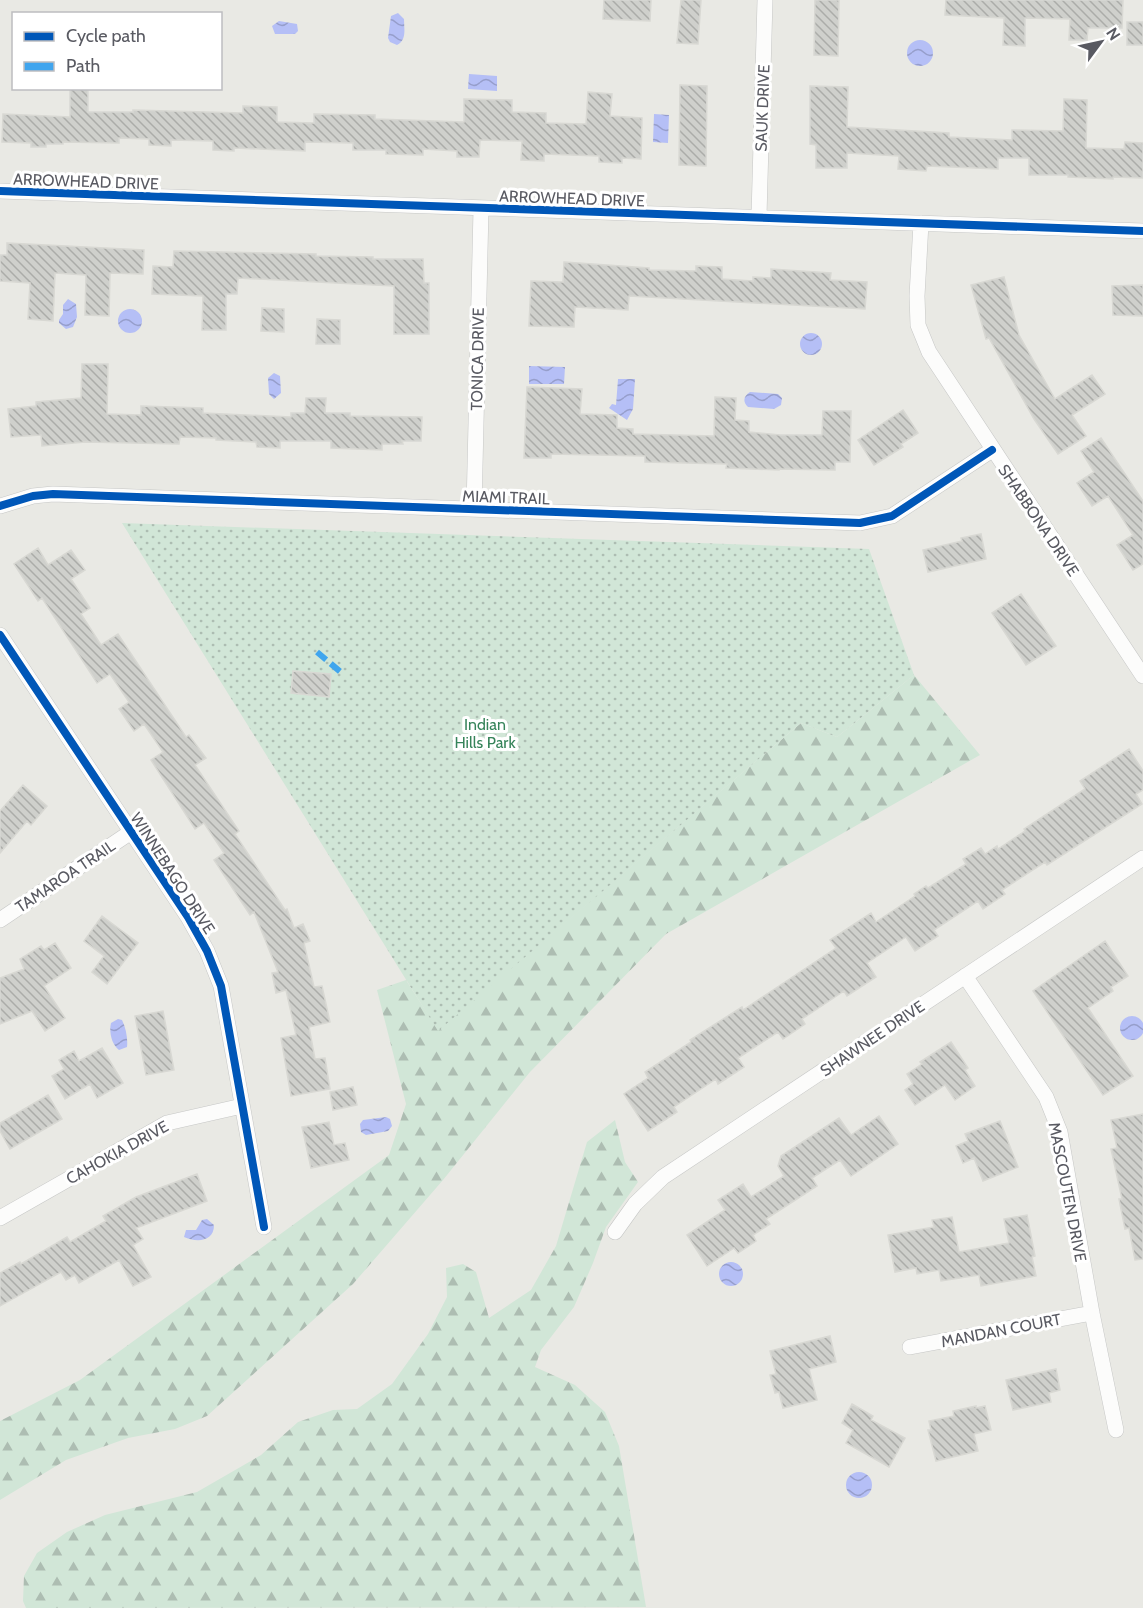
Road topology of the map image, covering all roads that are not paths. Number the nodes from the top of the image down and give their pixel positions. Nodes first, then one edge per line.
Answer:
1 (765, 0) edge
2 (0, 191) edge
3 (481, 209) junction
4 (759, 216) junction
5 (921, 224) junction
6 (1143, 231) edge
7 (992, 450) junction
8 (0, 506) edge
9 (474, 509) junction
10 (0, 635) edge
11 (1143, 676) edge
12 (131, 832) junction
13 (1143, 858) edge
14 (0, 920) edge
15 (965, 976) junction
16 (242, 1106) junction
17 (0, 1218) edge
18 (264, 1227) dead end
19 (615, 1232) dead end
20 (1092, 1313) junction
21 (910, 1347) dead end
22 (1116, 1430) dead end

1 - 4 street, SAUK DRIVE
2 - 3 street, ARROWHEAD DRIVE
3 - 4 street, ARROWHEAD DRIVE
3 - 9 street, TONICA DRIVE
4 - 5 street, ARROWHEAD DRIVE
5 - 6 street, ARROWHEAD DRIVE
5 - 7 street, SHABBONA DRIVE
7 - 9 street, MIAMI TRAIL
7 - 11 street, SHABBONA DRIVE
8 - 9 street, MIAMI TRAIL
10 - 12 street, WINNEBAGO DRIVE
12 - 14 street, TAMAROA TRAIL
12 - 16 street, WINNEBAGO DRIVE
13 - 15 street, SHAWNEE DRIVE
15 - 19 street, SHAWNEE DRIVE
15 - 20 street, MASCOUTEN DRIVE
16 - 17 street, CAHOKIA DRIVE
16 - 18 street, WINNEBAGO DRIVE
20 - 21 street, MANDAN COURT
20 - 22 street, MASCOUTEN DRIVE

